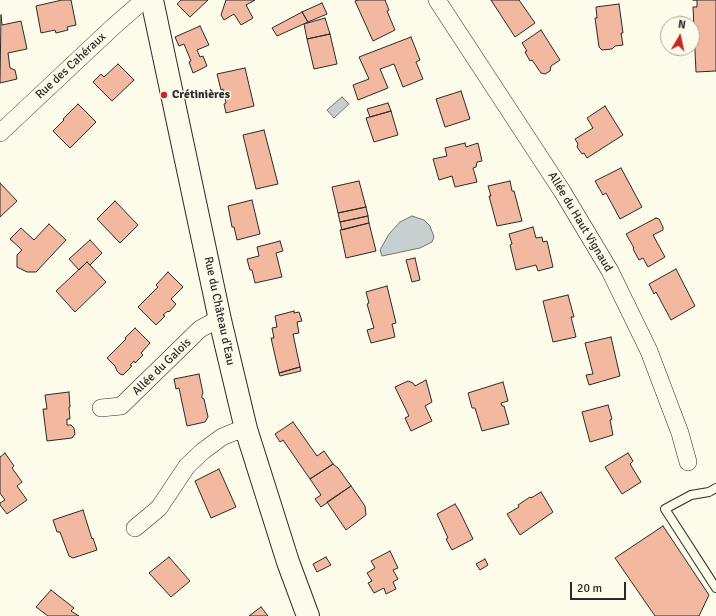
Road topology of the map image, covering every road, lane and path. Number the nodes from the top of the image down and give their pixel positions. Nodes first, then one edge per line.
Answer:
1 (144, 0) edge
2 (152, 0) edge
3 (437, 0) edge
4 (0, 134) edge
5 (220, 320) junction
6 (101, 408) dead end
7 (246, 429) junction
8 (688, 462) dead end
9 (716, 488) edge
10 (135, 528) dead end
11 (716, 588) edge
12 (308, 616) edge

1 - 4 street, Rue des Cahéraux
2 - 5 street, Rue du Château d'Eau
3 - 8 street, Allée du Haut Vignaud
5 - 6 street, Allée du Galois
5 - 7 street, Rue du Château d'Eau
7 - 10 street
7 - 12 street, Rue du Château d'Eau
9 - 11 lane

